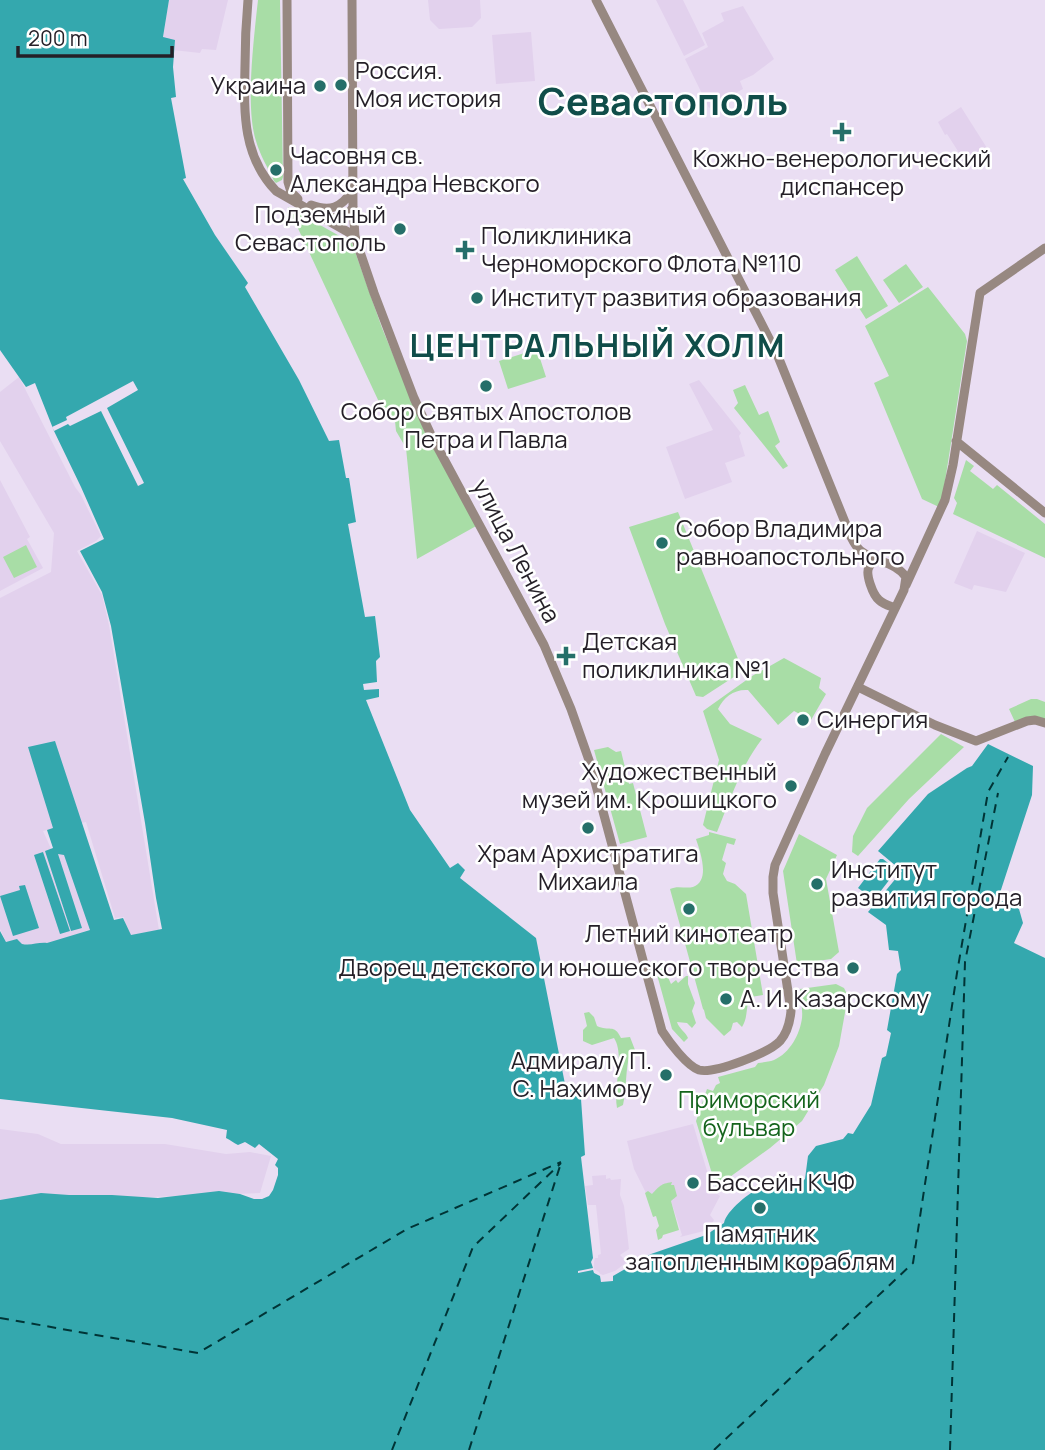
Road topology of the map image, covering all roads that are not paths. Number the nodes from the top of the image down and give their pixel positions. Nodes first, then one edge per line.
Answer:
1 (248, 0) edge
2 (287, 0) edge
3 (352, 0) edge
4 (596, 0) edge
5 (353, 189) junction
6 (353, 207) junction
7 (316, 212) junction
8 (355, 236) junction
9 (1045, 248) edge
10 (956, 441) junction
11 (1045, 513) edge
12 (920, 557) junction
13 (878, 560) junction
14 (898, 569) junction
15 (904, 590) junction
16 (895, 608) junction
17 (858, 687) junction
18 (1045, 723) edge

1 - 7 main road
2 - 5 main road
3 - 5 main road, улица Ленина
4 - 13 main road
5 - 6 main road, улица Ленина
6 - 7 main road
6 - 8 main road, улица Ленина
7 - 8 main road
8 - 17 main road, улица Ленина
9 - 10 main road
10 - 11 main road
10 - 12 main road
12 - 14 main road
12 - 15 main road
13 - 14 main road
13 - 16 main road
14 - 15 main road
15 - 16 main road
16 - 17 main road
17 - 18 main road

